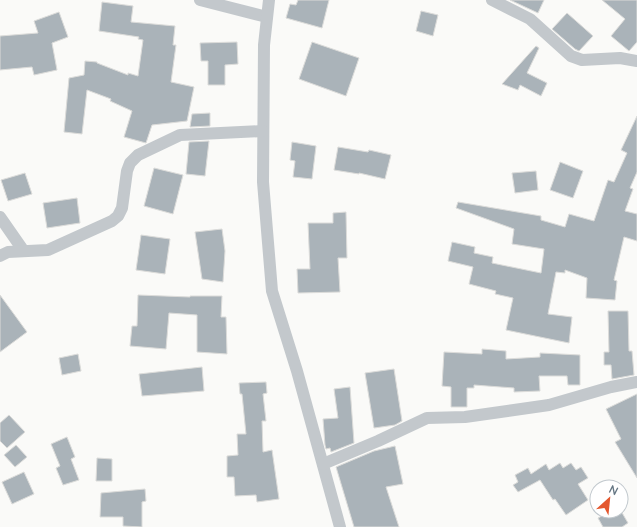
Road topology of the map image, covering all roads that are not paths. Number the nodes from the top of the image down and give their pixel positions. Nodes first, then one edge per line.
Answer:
1 (200, 0) edge
2 (269, 0) edge
3 (492, 0) edge
4 (267, 17) junction
5 (637, 61) edge
6 (263, 131) junction
7 (0, 217) edge
8 (23, 250) junction
9 (0, 256) edge
10 (637, 382) edge
11 (323, 464) junction
12 (340, 527) edge

1 - 4 street
2 - 4 street
3 - 5 street
4 - 6 street
6 - 8 street
6 - 11 street
7 - 8 street
8 - 9 street
10 - 11 street
11 - 12 street

